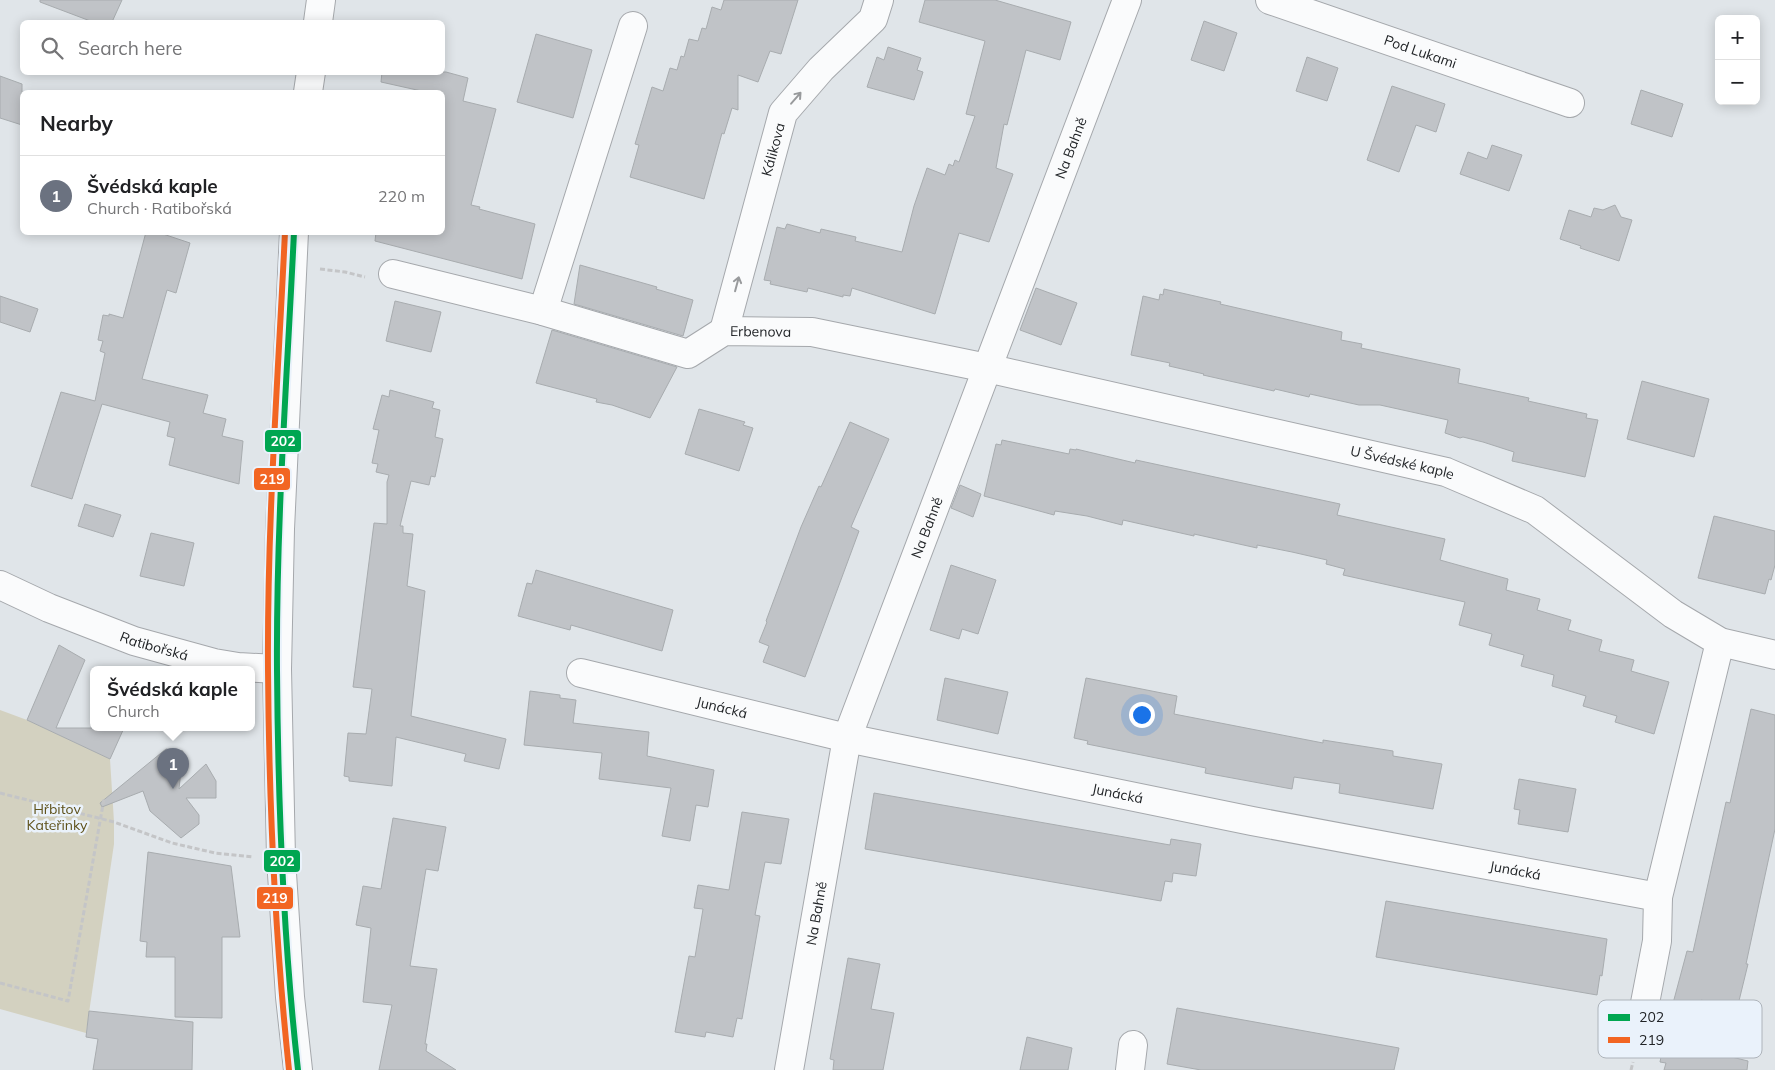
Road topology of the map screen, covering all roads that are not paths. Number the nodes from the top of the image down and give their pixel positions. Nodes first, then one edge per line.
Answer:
1 (321, 0) edge
2 (878, 0) edge
3 (1127, 0) edge
4 (1270, 0) edge
5 (318, 20) edge
6 (633, 26) dead end
7 (311, 75) edge
8 (308, 90) edge
9 (1570, 103) dead end
10 (294, 235) edge
11 (393, 274) road end
12 (543, 311) junction
13 (724, 332) junction
14 (987, 368) junction
15 (0, 585) edge
16 (1720, 642) junction
17 (1775, 655) edge
18 (232, 666) edge
19 (255, 668) edge
20 (276, 669) junction
21 (581, 673) dead end
22 (847, 738) junction
23 (1658, 897) junction
24 (1646, 1000) edge
25 (298, 1070) edge
26 (789, 1070) edge

1 - 5 street
13 -> 2 street, Kálikova
3 - 14 street, Na Bahně
4 - 9 street, Pod Lukami
6 - 12 street
7 - 8 street
10 - 20 street
11 - 12 street, Erbenova
12 - 13 street, Erbenova
13 - 14 street, Erbenova
14 - 16 street, U Švédské kaple
14 - 22 street, Na Bahně
15 - 18 street, Ratibořská
16 - 17 street, U Švédské kaple
16 - 23 street
19 - 20 street, Ratibořská
20 - 25 street
21 - 22 street, Junácká
22 - 23 street, Junácká
22 - 26 street, Na Bahně
23 - 24 street

